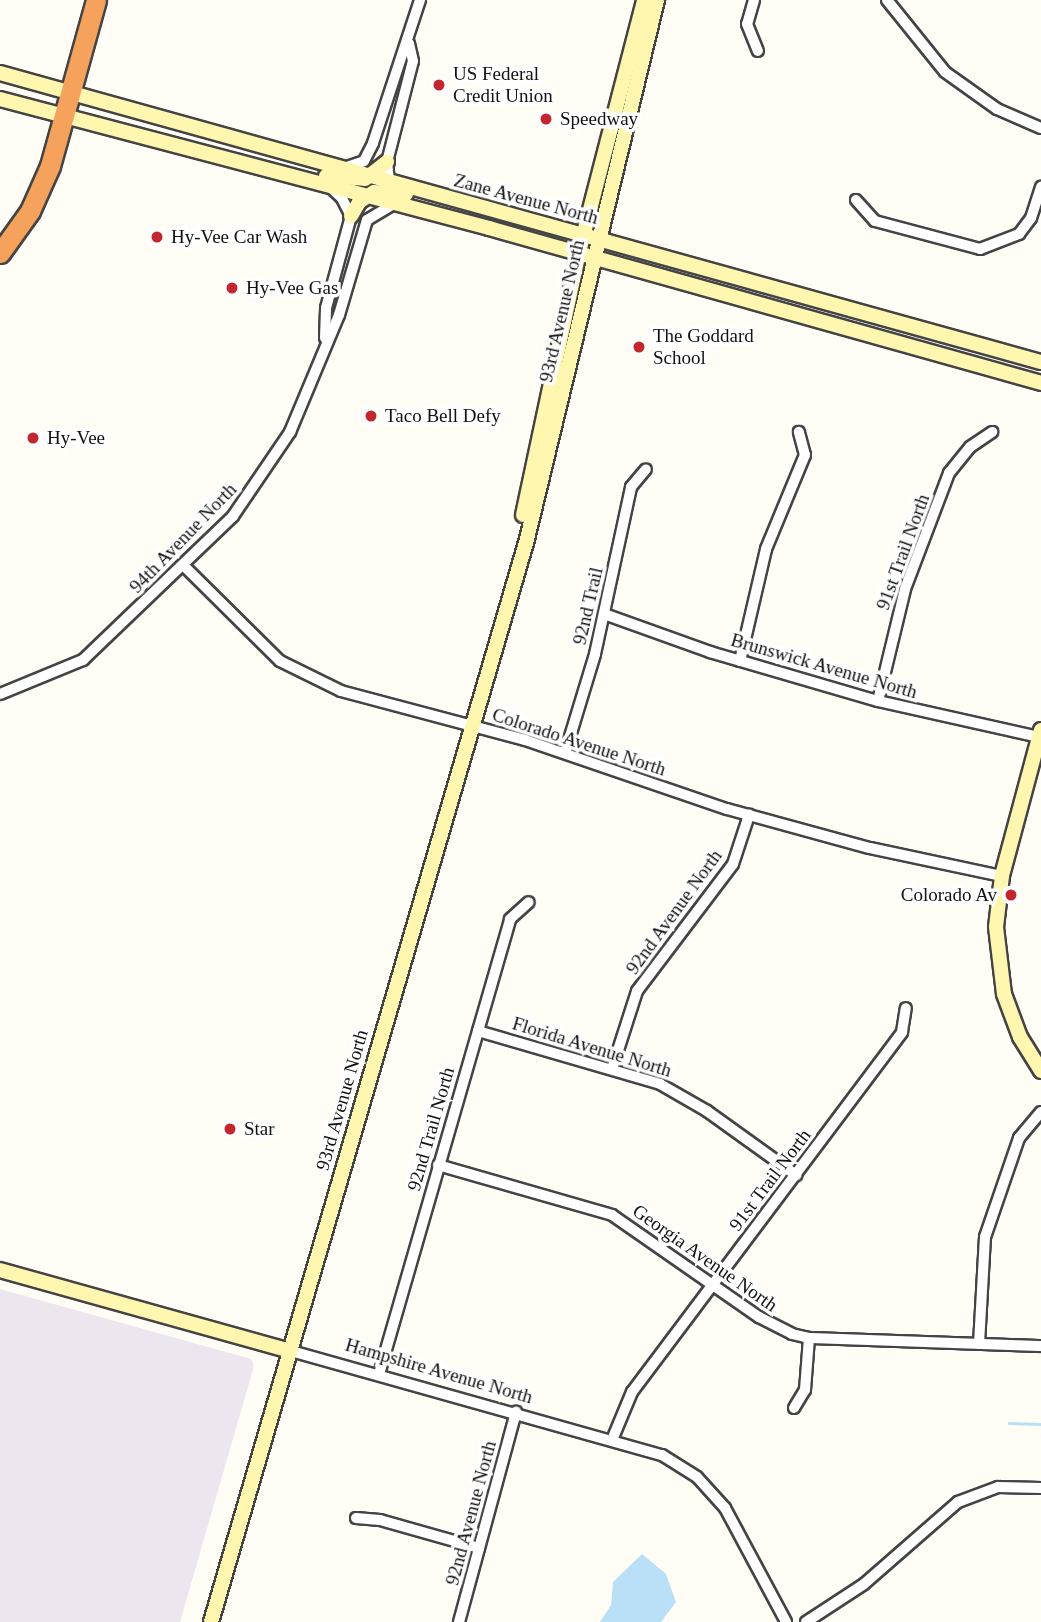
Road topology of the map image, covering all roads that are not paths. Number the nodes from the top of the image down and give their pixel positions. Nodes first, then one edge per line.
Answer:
1 (420, 0) edge
2 (644, 0) edge
3 (657, 0) edge
4 (754, 0) edge
5 (887, 0) edge
6 (96, 1) edge
7 (409, 43) junction
8 (758, 51) dead end
9 (0, 73) edge
10 (70, 94) junction
11 (0, 99) edge
12 (64, 117) junction
13 (1041, 128) edge
14 (166, 145) junction
15 (387, 162) junction
16 (342, 169) junction
17 (371, 176) junction
18 (389, 181) junction
19 (328, 186) junction
20 (1041, 187) edge
21 (366, 196) junction
22 (856, 200) dead end
23 (395, 203) junction
24 (483, 208) junction
25 (351, 216) junction
26 (591, 237) junction
27 (0, 253) edge
28 (578, 256) junction
29 (593, 259) junction
30 (325, 345) junction
31 (1041, 362) edge
32 (1041, 383) edge
33 (799, 432) dead end
34 (992, 432) dead end
35 (646, 469) dead end
36 (184, 566) junction
37 (512, 589) junction
38 (604, 614) junction
39 (740, 661) junction
40 (0, 694) edge
41 (878, 701) junction
42 (474, 726) junction
43 (1040, 734) edge
44 (565, 753) junction
45 (749, 815) junction
46 (1002, 876) junction
47 (529, 902) dead end
48 (906, 1009) dead end
49 (478, 1031) junction
50 (612, 1069) junction
51 (1041, 1071) edge
52 (1041, 1112) edge
53 (438, 1166) junction
54 (796, 1175) junction
55 (0, 1270) edge
56 (713, 1285) junction
57 (809, 1338) junction
58 (979, 1343) junction
59 (1041, 1346) edge
60 (291, 1351) junction
61 (379, 1374) junction
62 (794, 1408) dead end
63 (516, 1412) junction
64 (612, 1440) junction
65 (1041, 1488) edge
66 (356, 1518) dead end
67 (479, 1548) junction
68 (211, 1622) edge
69 (459, 1622) edge
70 (786, 1622) edge
71 (806, 1622) edge

1 - 7 street
2 - 26 street, 93rd Avenue North
3 - 26 street, 93rd Avenue North
4 - 8 street
5 - 13 street
6 - 10 highway
7 - 15 street
7 - 16 street
9 - 10 street, Zane Avenue North
10 - 12 highway
10 - 16 street, Zane Avenue North
11 - 12 street, Zane Avenue North
12 - 14 street, Zane Avenue North
12 - 27 highway
14 - 17 street
14 - 19 street, Zane Avenue North
15 - 17 street
15 - 18 street
16 - 17 street, Zane Avenue North
17 - 18 street, Zane Avenue North
18 - 24 street, Zane Avenue North
19 - 21 street, Zane Avenue North
19 - 25 street
20 - 22 street
21 - 23 street, Zane Avenue North
21 - 24 street
21 - 25 street
23 - 28 street, Zane Avenue North
23 - 30 street, 94th Avenue North
24 - 26 street, Zane Avenue North
25 - 30 street, 94th Avenue North
26 - 28 street, 93rd Avenue North
26 - 29 street, 93rd Avenue North
26 - 31 street, Zane Avenue North
28 - 29 street, Zane Avenue North
28 - 37 street, 93rd Avenue North
29 - 32 street, Zane Avenue North
29 - 37 street, 93rd Avenue North
30 - 36 street, 94th Avenue North
33 - 39 street
34 - 41 street, 91st Trail North
35 - 38 street, 92nd Trail
36 - 40 street, 94th Avenue North
36 - 42 street, Colorado Avenue North
37 - 42 street, 93rd Avenue North
38 - 39 street, Brunswick Avenue North
38 - 44 street, 92nd Trail
39 - 41 street, Brunswick Avenue North
41 - 43 street, Brunswick Avenue North
42 - 44 street, Colorado Avenue North
42 - 60 street, 93rd Avenue North
43 - 46 street
44 - 45 street, Colorado Avenue North
45 - 46 street, Colorado Avenue North
45 - 50 street, 92nd Avenue North
46 - 51 street
47 - 49 street, 92nd Trail North
48 - 54 street, 91st Trail North
49 - 50 street, Florida Avenue North
49 - 53 street, 92nd Trail North
50 - 54 street, Florida Avenue North
52 - 58 street
53 - 56 street, Georgia Avenue North
53 - 61 street, 92nd Trail North
54 - 56 street, 91st Trail North
55 - 60 street, Hampshire Avenue North
56 - 57 street, Georgia Avenue North
56 - 64 street, 91st Trail North
57 - 58 street, Georgia Avenue North
57 - 62 street
58 - 59 street, Georgia Avenue North
60 - 61 street, Hampshire Avenue North
60 - 68 street, 93rd Avenue North
61 - 63 street, Hampshire Avenue North
63 - 64 street, Hampshire Avenue North
63 - 67 street, 92nd Avenue North
64 - 70 street, Hampshire Avenue North
65 - 71 street
66 - 67 street
67 - 69 street, 92nd Avenue North

